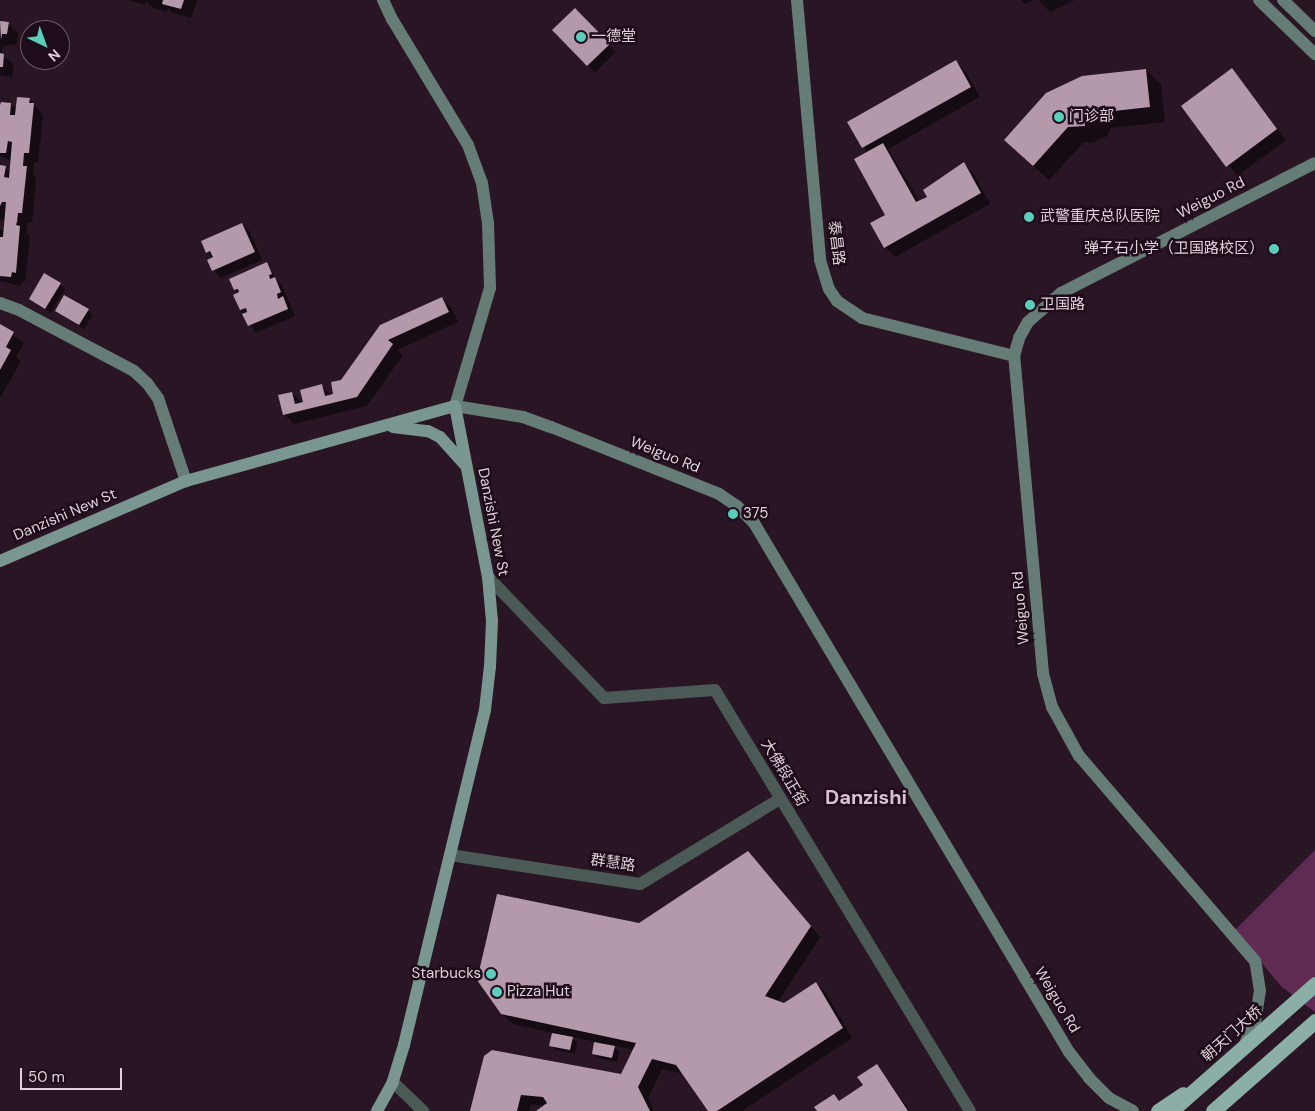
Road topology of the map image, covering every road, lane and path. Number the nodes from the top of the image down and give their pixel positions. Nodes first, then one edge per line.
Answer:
1 (383, 0) edge
2 (797, 0) edge
3 (1259, 0) edge
4 (1283, 0) edge
5 (1315, 31) edge
6 (1315, 54) edge
7 (1315, 164) edge
8 (0, 303) edge
9 (1014, 356) junction
10 (455, 406) junction
11 (384, 426) junction
12 (467, 468) junction
13 (186, 481) junction
14 (0, 561) edge
15 (488, 577) junction
16 (780, 799) junction
17 (450, 855) junction
18 (1315, 984) edge
19 (1315, 1021) edge
20 (1221, 1067) junction
21 (393, 1082) junction
22 (377, 1111) edge
23 (423, 1111) edge
24 (970, 1111) edge
25 (1134, 1111) edge
26 (1158, 1111) edge
27 (1168, 1111) edge
28 (1172, 1111) edge
29 (1213, 1111) edge

1 - 10 street
2 - 9 street, 泰昌路
3 - 6 street
4 - 5 street
7 - 9 street, Weiguo Rd
8 - 13 street
9 - 27 street, Weiguo Rd
10 - 11 main road, Danzishi New St
10 - 12 main road, Danzishi New St
10 - 25 street, Weiguo Rd
11 - 12 main road
11 - 13 main road, Danzishi New St
12 - 15 main road, Danzishi New St
13 - 14 main road, Danzishi New St
15 - 16 street, 大佛段正街
15 - 17 main road, Danzishi New St
16 - 17 street, 群慧路
16 - 24 street, 大佛段正街
17 - 21 main road, Danzishi New St
18 - 20 highway, 朝天门大桥, bridge
19 - 29 highway
20 - 26 highway, bridge
20 - 28 highway, 朝天门大桥, bridge
21 - 22 main road, Danzishi New St
21 - 23 street

